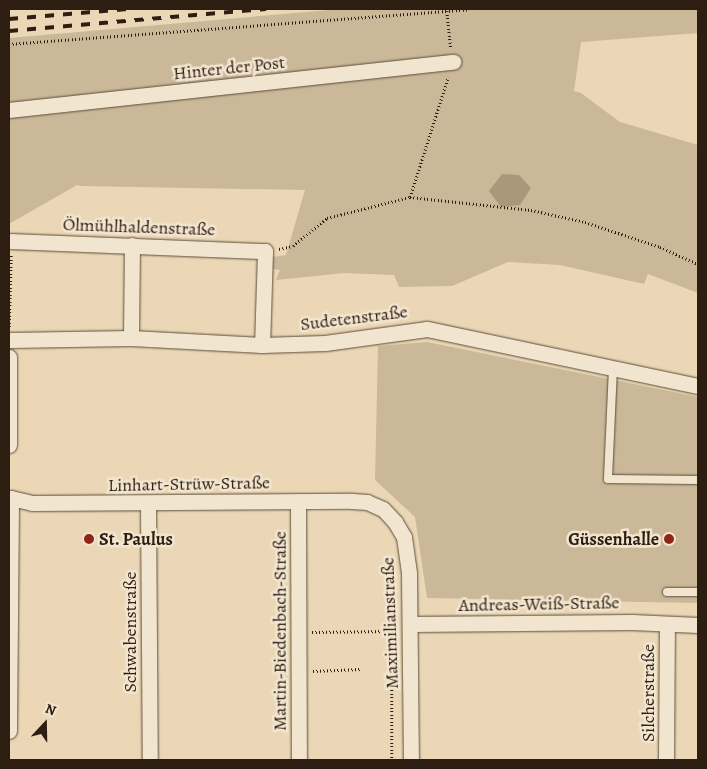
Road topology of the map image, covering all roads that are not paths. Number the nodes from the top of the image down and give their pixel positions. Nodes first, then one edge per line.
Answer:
1 (453, 62) road end
2 (9, 110) edge
3 (11, 241) road end
4 (132, 245) junction
5 (131, 338) junction
6 (9, 340) edge
7 (262, 345) junction
8 (9, 357) edge
9 (613, 368) junction
10 (698, 386) edge
11 (9, 445) edge
12 (698, 480) edge
13 (10, 496) edge
14 (298, 501) junction
15 (367, 502) joint
16 (148, 504) junction
17 (666, 592) dead end
18 (698, 592) edge
19 (411, 624) junction
20 (667, 625) junction
21 (698, 625) edge
22 (9, 731) edge
23 (150, 760) edge
24 (299, 760) edge
25 (411, 760) edge
26 (666, 760) edge

1 - 2 street, Hinter der Post
3 - 4 street, Ölmühlhaldenstraße
4 - 5 street
4 - 7 street, Ölmühlhaldenstraße
5 - 6 street, Sudetenstraße
5 - 7 street, Sudetenstraße
7 - 9 street, Sudetenstraße
8 - 11 street
9 - 10 street, Sudetenstraße
9 - 12 lane
13 - 16 street, Linhart-Strüw-Straße
13 - 22 street
14 - 15 street, Linhart-Strüw-Straße
14 - 16 street, Linhart-Strüw-Straße
14 - 24 street, Martin-Biedenbach-Straße
15 - 19 street, Maximilianstraße
16 - 23 street, Schwabenstraße
17 - 18 lane
19 - 20 street, Andreas-Weiß-Straße
19 - 25 street, Maximilianstraße
20 - 21 street, Andreas-Weiß-Straße
20 - 26 street, Silcherstraße

